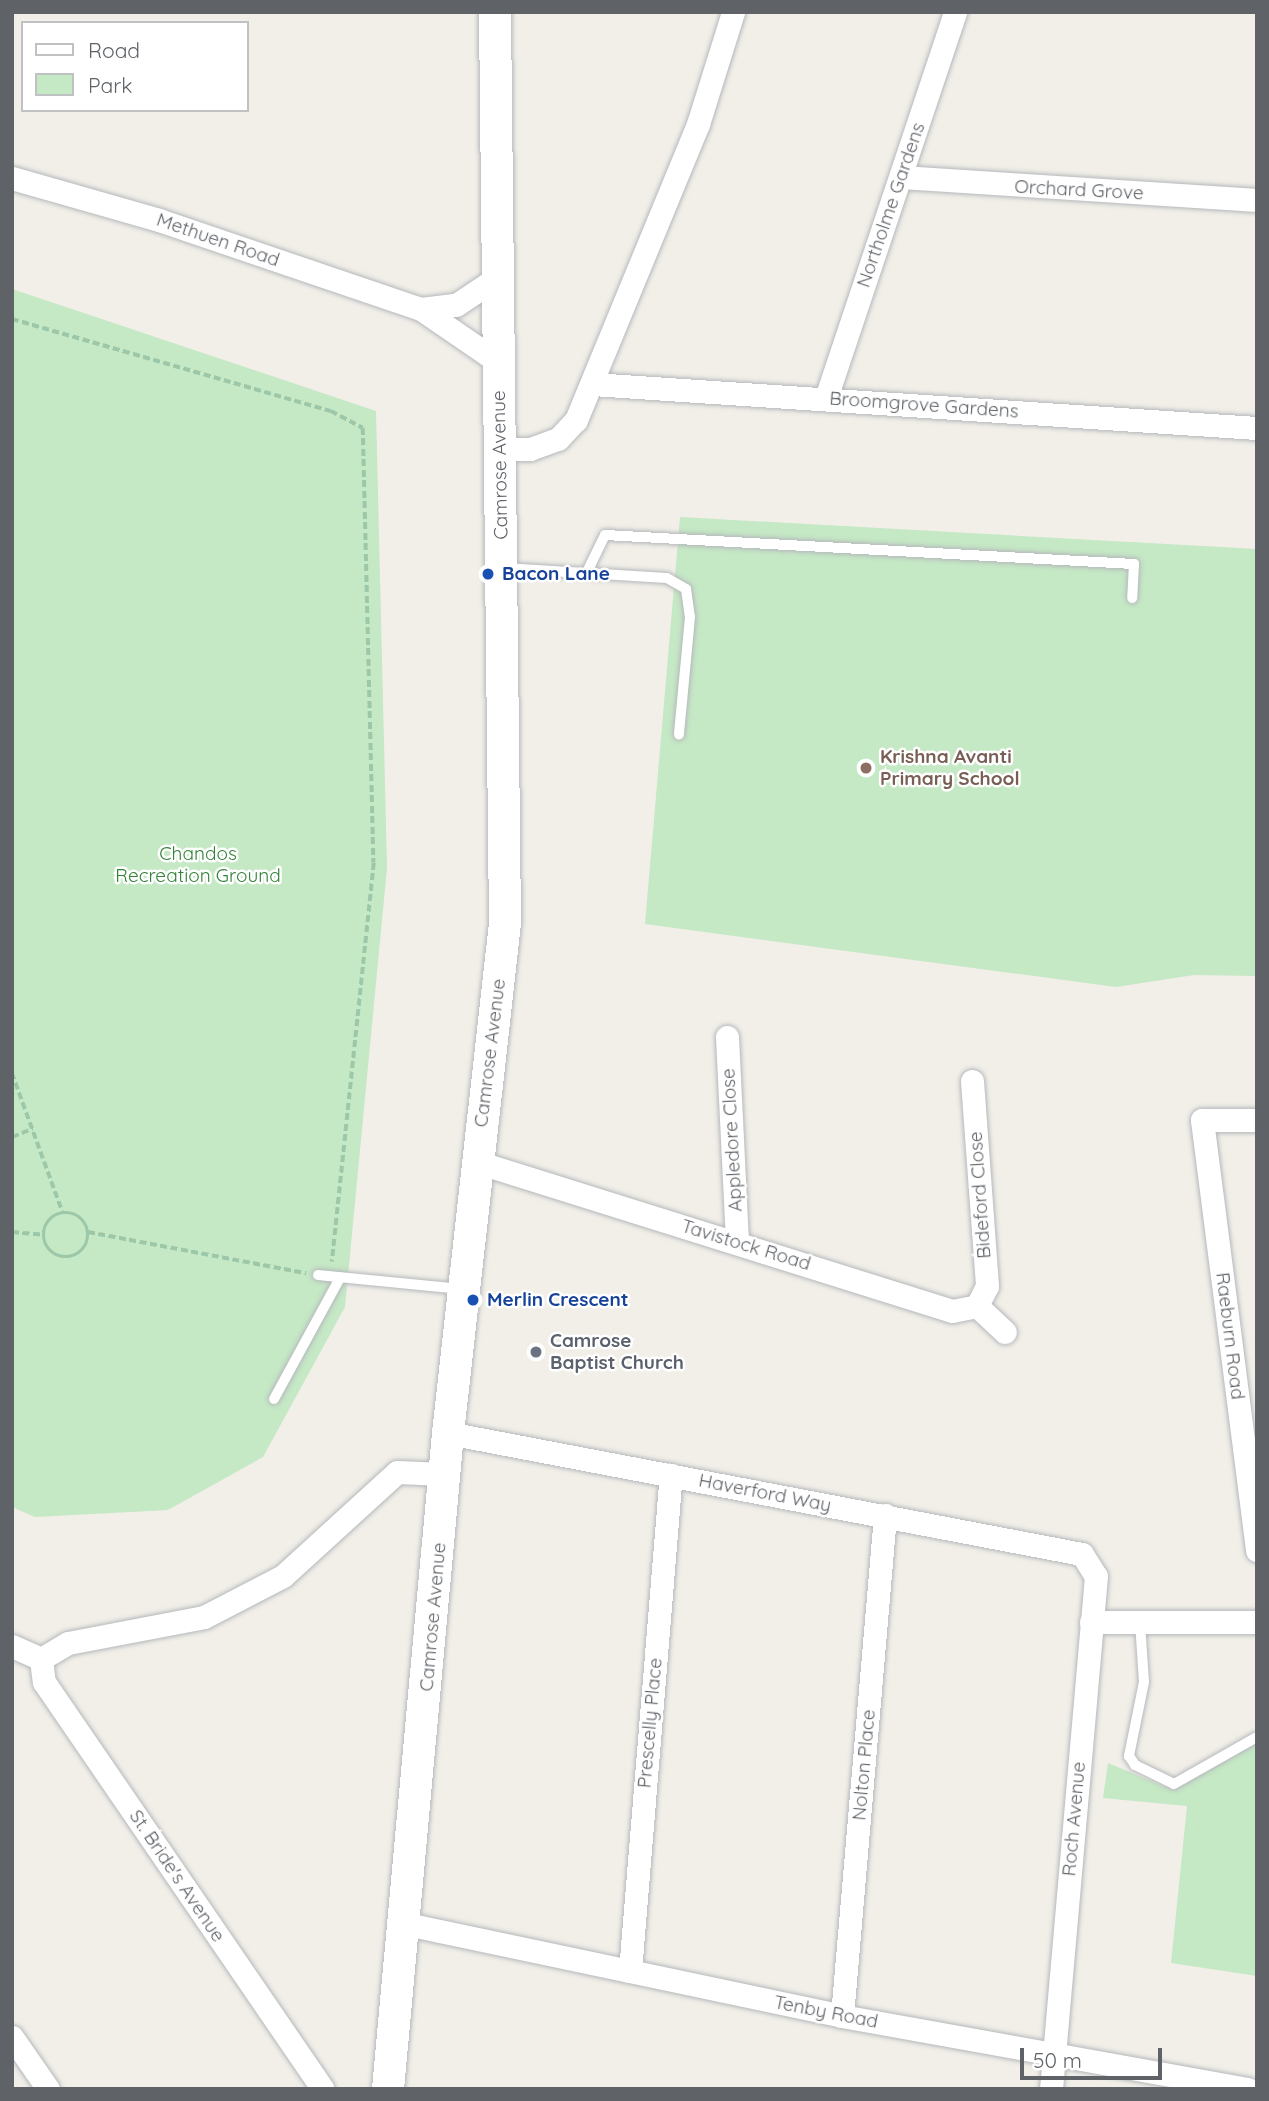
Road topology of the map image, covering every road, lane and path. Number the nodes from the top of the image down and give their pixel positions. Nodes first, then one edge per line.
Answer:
1 (495, 12) edge
2 (733, 12) edge
3 (955, 12) edge
4 (901, 177) junction
5 (12, 178) edge
6 (1257, 200) edge
7 (498, 277) junction
8 (421, 309) junction
9 (12, 319) edge
10 (497, 361) junction
11 (592, 384) junction
12 (826, 398) junction
13 (1257, 428) edge
14 (500, 449) junction
15 (502, 568) junction
16 (587, 572) junction
17 (1132, 598) dead end
18 (679, 734) dead end
19 (727, 1037) dead end
20 (12, 1073) edge
21 (972, 1081) dead end
22 (1257, 1120) edge
23 (32, 1129) junction
24 (12, 1137) edge
25 (477, 1162) junction
26 (63, 1213) junction
27 (12, 1232) edge
28 (88, 1232) junction
29 (44, 1234) junction
30 (737, 1242) junction
31 (318, 1275) joint
32 (335, 1278) junction
33 (464, 1289) junction
34 (977, 1306) junction
35 (1005, 1332) dead end
36 (274, 1399) dead end
37 (448, 1433) junction
38 (444, 1474) junction
39 (671, 1475) junction
40 (885, 1515) junction
41 (1257, 1551) edge
42 (1082, 1554) joint
43 (1091, 1622) junction
44 (1140, 1622) junction
45 (1257, 1622) edge
46 (12, 1646) edge
47 (41, 1659) junction
48 (1257, 1737) edge
49 (407, 1924) junction
50 (630, 1971) junction
51 (842, 2016) junction
52 (12, 2037) edge
53 (1054, 2054) junction
54 (48, 2089) edge
55 (323, 2089) edge
56 (388, 2089) edge
57 (1051, 2089) edge
58 (1247, 2089) edge

1 - 7 street, Camrose Avenue
2 - 11 street
3 - 4 street, Northolme Gardens
4 - 6 street, Orchard Grove
4 - 12 street, Northolme Gardens
5 - 8 street, Methuen Road
7 - 8 street, Methuen Road
7 - 10 street, Camrose Avenue
8 - 10 street, Methuen Road
9 - 32 path
10 - 14 street, Camrose Avenue
11 - 12 street, Broomgrove Gardens
11 - 14 street
12 - 13 street, Broomgrove Gardens
14 - 15 street, Camrose Avenue
15 - 16 lane
15 - 25 street, Camrose Avenue
16 - 17 lane
16 - 18 lane
19 - 30 street, Appledore Close
20 - 23 path
21 - 34 street, Bideford Close
22 - 41 street, Raeburn Road
23 - 24 path
23 - 26 path
25 - 30 street, Tavistock Road
25 - 33 street, Camrose Avenue
26 - 28 path
26 - 29 path
27 - 29 path
28 - 29 path
28 - 31 path
30 - 34 street, Tavistock Road
31 - 32 lane
32 - 33 lane
32 - 36 lane
33 - 37 street, Camrose Avenue
34 - 35 street
37 - 38 street, Camrose Avenue
37 - 39 street, Haverford Way
38 - 47 street
38 - 49 street, Camrose Avenue
39 - 40 street, Haverford Way
39 - 50 street, Prescelly Place
40 - 42 street, Haverford Way
40 - 51 street, Nolton Place
42 - 43 street, Roch Avenue
43 - 44 street
43 - 53 street, Roch Avenue
44 - 45 street
44 - 48 lane
46 - 47 street
47 - 55 street, St. Bride's Avenue
49 - 50 street, Tenby Road
49 - 56 street, Camrose Avenue
50 - 51 street, Tenby Road
51 - 53 street, Tenby Road
52 - 54 street
53 - 57 street, Roch Avenue
53 - 58 street, Tenby Road

